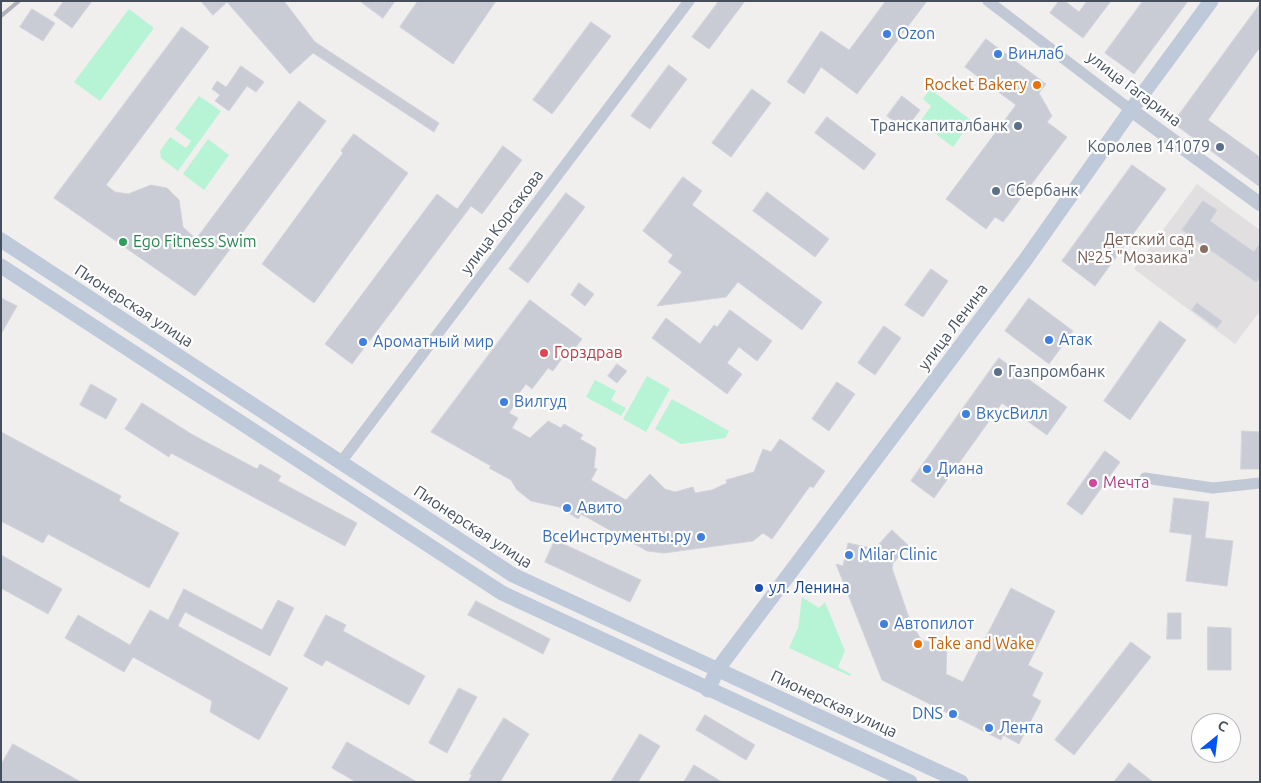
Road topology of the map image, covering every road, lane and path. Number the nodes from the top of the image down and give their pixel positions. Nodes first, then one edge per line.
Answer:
1 (689, 1) edge
2 (988, 1) edge
3 (1211, 1) edge
4 (1131, 110) junction
5 (1260, 204) edge
6 (1, 240) edge
7 (1, 266) edge
8 (341, 462) junction
9 (1145, 478) dead end
10 (1260, 483) edge
11 (717, 670) junction
12 (708, 690) junction
13 (910, 782) edge
14 (960, 782) edge

1 - 8 street, улица Корсакова
2 - 4 street, улица Гагарина
3 - 4 main road, улица Ленина
4 - 5 street, улица Гагарина
4 - 11 main road, улица Ленина
6 - 8 main road, Пионерская улица
7 - 12 main road
8 - 11 main road, Пионерская улица
9 - 10 street
11 - 12 main road, улица Ленина
11 - 14 main road, Пионерская улица
12 - 13 main road

